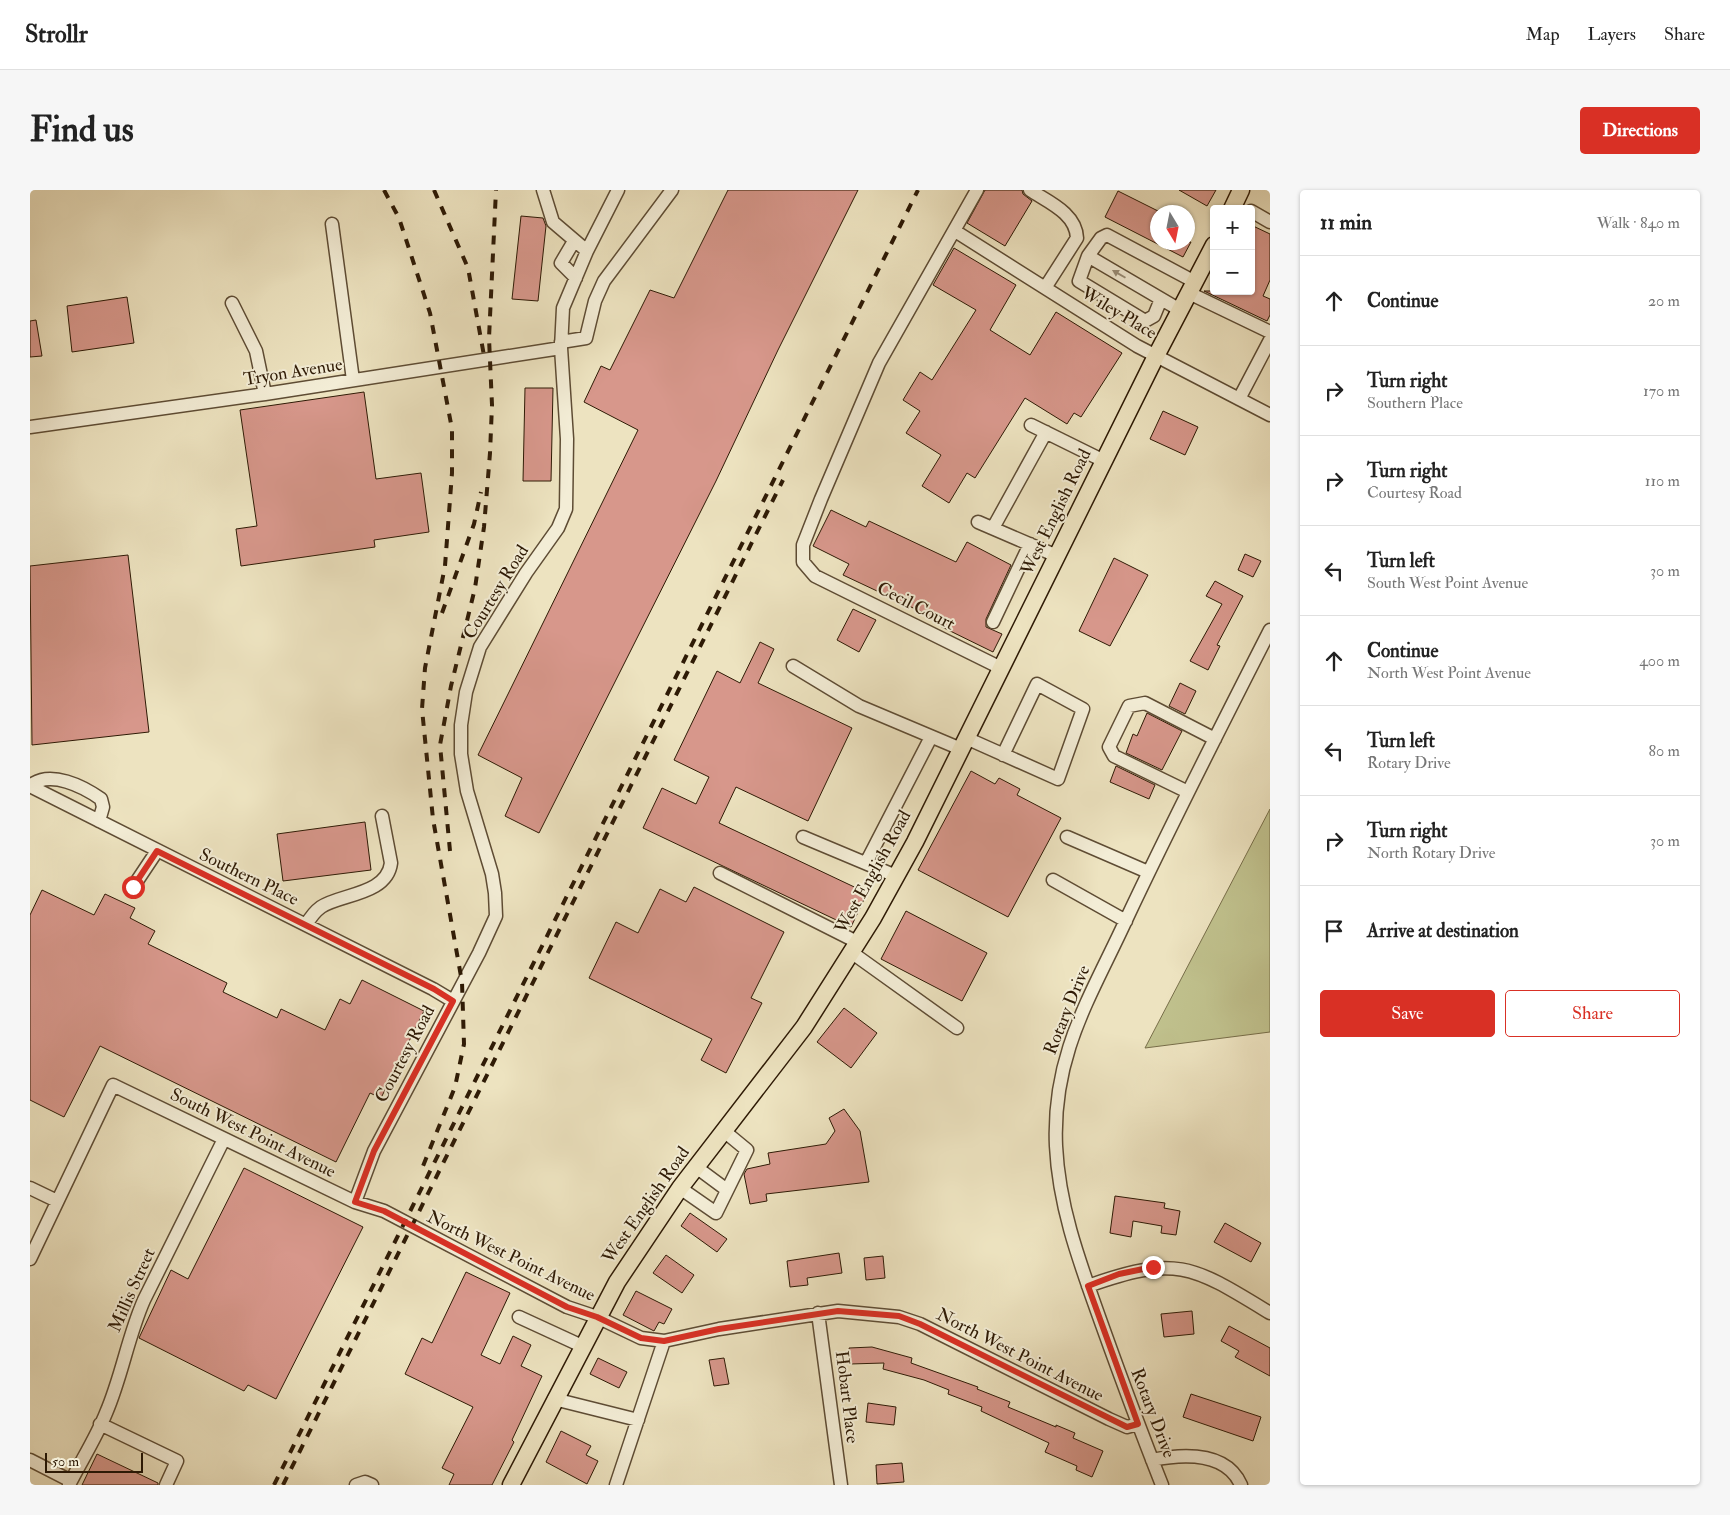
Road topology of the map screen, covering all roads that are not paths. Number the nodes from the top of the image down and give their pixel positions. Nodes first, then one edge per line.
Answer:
1 (543, 190) edge
2 (618, 190) edge
3 (672, 190) edge
4 (977, 190) edge
5 (1030, 190) edge
6 (1255, 213) edge
7 (1270, 222) edge
8 (332, 224) dead end
9 (955, 231) junction
10 (574, 241) junction
11 (1211, 250) edge
12 (587, 251) junction
13 (1088, 256) junction
14 (576, 278) junction
15 (1192, 287) junction
16 (1045, 288) junction
17 (1161, 299) junction
18 (232, 303) dead end
19 (1180, 310) junction
20 (1270, 332) edge
21 (1270, 340) edge
22 (561, 345) junction
23 (1156, 356) junction
24 (354, 380) junction
25 (265, 394) junction
26 (1239, 399) junction
27 (1270, 415) edge
28 (1032, 425) dead end
29 (30, 427) edge
30 (1046, 432) junction
31 (1104, 461) junction
32 (978, 522) dead end
33 (993, 528) junction
34 (1030, 544) junction
35 (1057, 556) junction
36 (993, 622) dead end
37 (1270, 630) edge
38 (793, 666) dead end
39 (1001, 668) junction
40 (931, 737) junction
41 (1215, 739) junction
42 (964, 744) junction
43 (1003, 755) junction
44 (63, 782) junction
45 (30, 786) edge
46 (1188, 792) junction
47 (54, 798) junction
48 (382, 816) dead end
49 (99, 821) junction
50 (803, 837) dead end
51 (1067, 837) dead end
52 (157, 851) junction
53 (866, 863) junction
54 (1148, 872) junction
55 (720, 873) dead end
56 (896, 876) junction
57 (1052, 880) dead end
58 (133, 887) dead end
59 (1126, 922) junction
60 (306, 925) junction
61 (854, 947) junction
62 (453, 1001) junction
63 (956, 1028) dead end
64 (724, 1131) junction
65 (224, 1139) junction
66 (696, 1167) junction
67 (30, 1188) edge
68 (680, 1188) junction
69 (727, 1190) junction
70 (57, 1201) junction
71 (355, 1202) junction
72 (406, 1223) joint
73 (30, 1259) edge
74 (1088, 1286) junction
75 (818, 1312) junction
76 (1270, 1313) edge
77 (519, 1317) dead end
78 (597, 1317) junction
79 (664, 1341) junction
80 (582, 1346) junction
81 (554, 1399) junction
82 (638, 1420) junction
83 (100, 1424) junction
84 (1138, 1424) junction
85 (30, 1460) edge
86 (1152, 1460) junction
87 (71, 1483) edge
88 (166, 1485) edge
89 (356, 1485) edge
90 (372, 1485) edge
91 (511, 1485) edge
92 (616, 1485) edge
93 (840, 1485) edge
94 (1162, 1485) edge
95 (1241, 1485) edge

1 - 10 street
2 - 12 street, Courtesy Road
3 - 22 street, Tryon Avenue
4 - 9 street
5 - 16 street
6 - 7 street
8 - 24 street
9 - 16 street, Wiley Place
9 - 39 street, Cecil Court
10 - 12 street
10 - 14 street
11 - 15 main road, West English Road
12 - 14 street, Courtesy Road
13 - 15 street
17 -> 13 street
13 - 17 street
14 - 22 street, Courtesy Road
15 - 19 main road, West English Road
15 - 20 street
16 - 23 street, Wiley Place
17 - 19 street
18 - 25 street
19 - 23 main road, West English Road
21 - 26 street
22 - 24 street, Tryon Avenue
22 - 62 street, Courtesy Road
23 - 26 street, Wiley Place
23 - 31 main road, West English Road
24 - 25 street, Tryon Avenue
25 - 29 street, Tryon Avenue
26 - 27 street, Wiley Place
28 - 30 street
30 - 31 street
30 - 33 street
31 - 35 main road, West English Road
32 - 33 street
33 - 34 street
34 - 35 street
34 - 36 street
35 - 39 main road, West English Road
37 - 41 street, Rotary Drive
38 - 40 street
39 - 42 main road, West English Road
40 - 42 street
40 - 53 street
41 - 46 street, Rotary Drive
41 - 46 street
42 - 43 street
42 - 56 main road, West English Road
43 - 43 street
44 - 45 street
44 - 47 street
44 - 49 street
45 - 47 street, Southern Place
46 - 54 street, Rotary Drive
47 - 49 street, Southern Place
48 - 60 street
49 - 52 street, Southern Place
50 - 53 street
51 - 54 street
52 - 58 street
52 - 60 street, Southern Place
53 - 56 street
54 - 59 street, Rotary Drive
55 - 61 street
56 - 61 main road, West English Road
57 - 59 street
59 - 74 street, Rotary Drive
60 - 62 street, Southern Place
61 - 63 street
61 - 64 main road, West English Road
62 - 71 street, Courtesy Road
64 - 66 main road, West English Road
64 - 69 street
65 - 70 street, South West Point Avenue
65 - 71 street, South West Point Avenue
65 - 83 street, Millis Street
66 - 68 main road, West English Road
66 - 69 street
67 - 70 street
68 - 69 street
68 - 78 main road, West English Road
70 - 73 street
71 - 72 street, South West Point Avenue
72 - 78 street, North West Point Avenue
74 - 76 street
74 - 84 street, Rotary Drive
75 - 79 street, North West Point Avenue
75 - 84 street, North West Point Avenue
75 - 93 street, Hobart Place
77 - 80 street
78 - 79 street, North West Point Avenue
78 - 80 main road, West English Road
79 - 82 street
80 - 81 main road, West English Road
81 - 82 street
81 - 91 main road, West English Road
82 - 92 street
83 - 87 street, Millis Street
83 - 88 street
84 - 86 street, Rotary Drive
85 - 87 street
86 - 94 street, Rotary Drive
86 - 95 street
89 - 90 street

